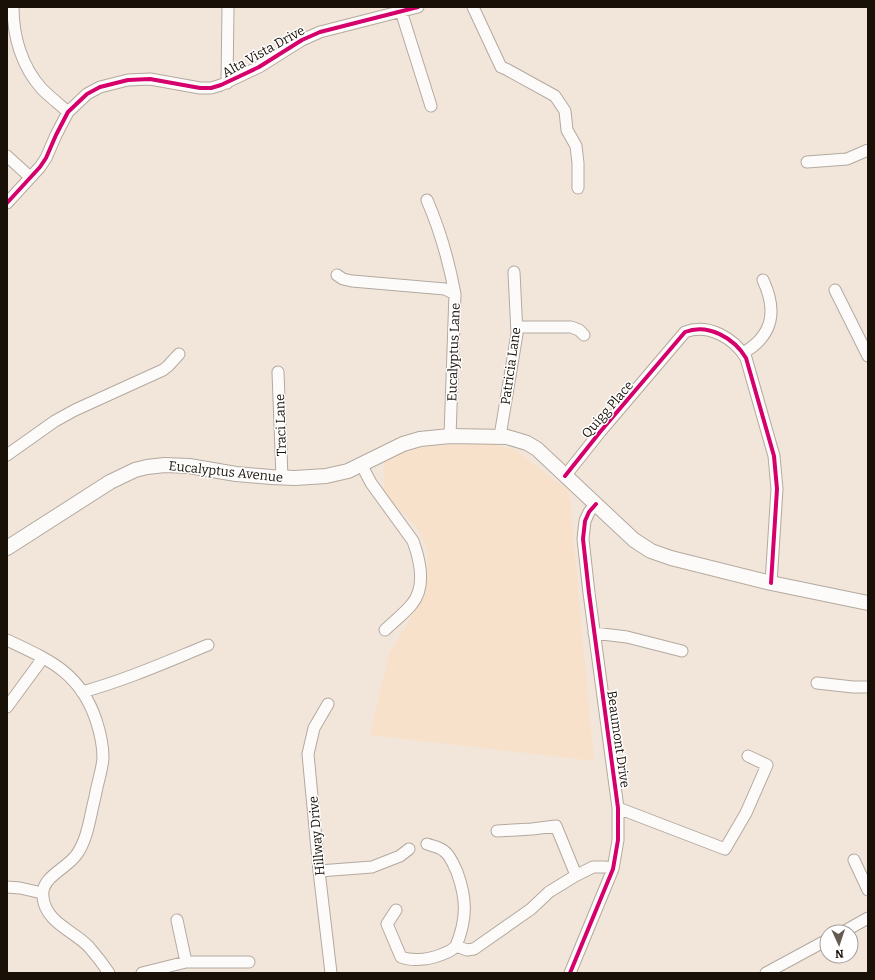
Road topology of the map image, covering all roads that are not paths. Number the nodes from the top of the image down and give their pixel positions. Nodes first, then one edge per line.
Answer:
1 (13, 7) edge
2 (228, 7) edge
3 (418, 7) edge
4 (473, 7) edge
5 (401, 11) junction
6 (227, 83) junction
7 (431, 106) dead end
8 (68, 112) junction
9 (868, 150) edge
10 (7, 156) edge
11 (806, 162) dead end
12 (30, 177) junction
13 (578, 188) dead end
14 (427, 200) dead end
15 (7, 203) edge
16 (514, 272) dead end
17 (337, 275) dead end
18 (763, 280) dead end
19 (835, 290) dead end
20 (455, 294) junction
21 (517, 327) junction
22 (584, 335) dead end
23 (744, 353) junction
24 (179, 354) dead end
25 (868, 356) edge
26 (278, 372) dead end
27 (450, 436) junction
28 (500, 436) junction
29 (7, 455) edge
30 (361, 464) junction
31 (565, 476) junction
32 (282, 478) junction
33 (596, 504) junction
34 (7, 548) edge
35 (771, 582) junction
36 (868, 603) edge
37 (385, 630) dead end
38 (594, 633) junction
39 (7, 640) edge
40 (208, 644) dead end
41 (682, 652) dead end
42 (43, 658) junction
43 (816, 683) dead end
44 (868, 687) edge
45 (82, 692) junction
46 (328, 704) dead end
47 (7, 707) edge
48 (748, 756) dead end
49 (618, 808) junction
50 (497, 831) dead end
51 (427, 844) dead end
52 (409, 849) dead end
53 (854, 860) dead end
54 (613, 869) junction
55 (319, 871) junction
56 (576, 875) junction
57 (7, 887) edge
58 (868, 890) edge
59 (42, 893) junction
60 (396, 910) dead end
61 (868, 918) edge
62 (177, 920) dead end
63 (857, 924) edge
64 (819, 944) edge
65 (456, 946) junction
66 (186, 962) junction
67 (249, 962) dead end
68 (109, 973) edge
69 (142, 973) edge
70 (331, 973) edge
71 (570, 973) edge
72 (766, 973) edge

1 - 8 street
2 - 6 street
3 - 5 street, Alta Vista Drive
4 - 13 street
5 - 6 street, Alta Vista Drive
5 - 7 street
6 - 8 street, Alta Vista Drive
8 - 12 street, Alta Vista Drive
9 - 11 street
10 - 12 street
12 - 15 street, Alta Vista Drive
14 - 20 street
16 - 21 street, Patricia Lane
17 - 20 street, Eucalyptus Lane
18 - 23 street
19 - 25 street
20 - 27 street, Eucalyptus Lane
21 - 22 street
21 - 28 street, Patricia Lane
23 - 31 street, Quigg Place
23 - 35 street
24 - 29 street
26 - 32 street, Traci Lane
27 - 28 main road, Eucalyptus Avenue
27 - 30 main road, Eucalyptus Avenue
28 - 31 main road, Eucalyptus Avenue
30 - 32 main road, Eucalyptus Avenue
30 - 37 street
31 - 33 main road, Eucalyptus Avenue
32 - 34 main road, Eucalyptus Avenue
33 - 35 main road, Eucalyptus Avenue
33 - 38 street, Beaumont Drive
35 - 36 main road, Eucalyptus Avenue
38 - 41 street
38 - 49 street, Beaumont Drive
39 - 42 street
40 - 45 street
42 - 45 street
42 - 47 street
43 - 44 street
45 - 59 street
46 - 55 street, Hillway Drive
48 - 49 street
49 - 54 street, Beaumont Drive
50 - 56 street
51 - 65 street
52 - 55 street
53 - 58 street
54 - 56 street
54 - 71 street, Beaumont Drive
55 - 70 street, Hillway Drive
56 - 65 street
57 - 59 street
59 - 68 street
60 - 65 street
61 - 63 street
62 - 66 street
64 - 72 street
66 - 67 street
66 - 69 street

